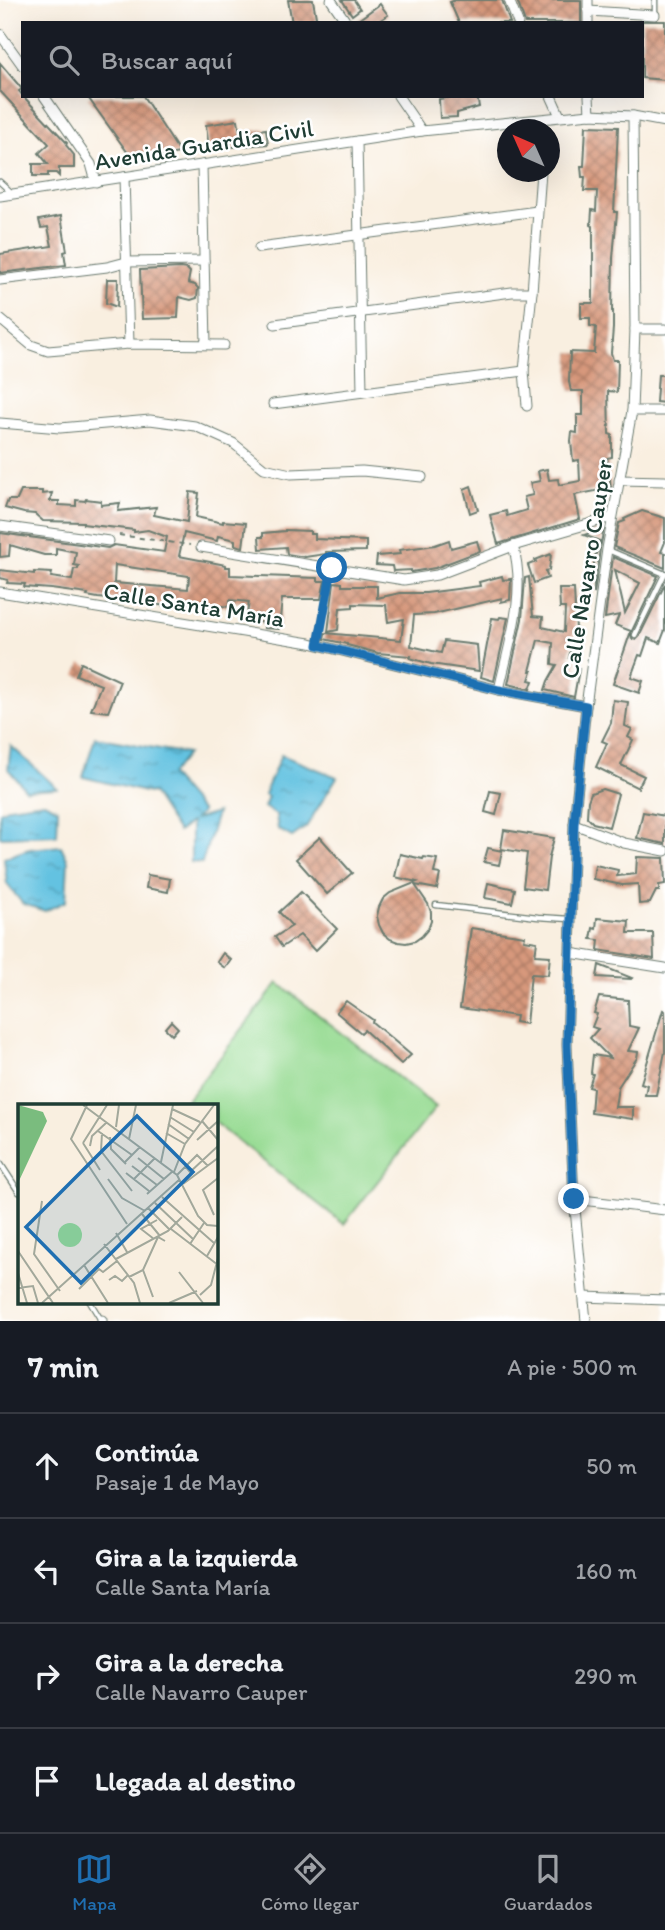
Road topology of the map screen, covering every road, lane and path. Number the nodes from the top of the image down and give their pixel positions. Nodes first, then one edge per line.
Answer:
1 (331, 0) edge
2 (509, 0) edge
3 (588, 0) edge
4 (656, 0) edge
5 (588, 11) junction
6 (655, 15) joint
7 (346, 21) edge
8 (517, 21) edge
9 (588, 21) edge
10 (0, 34) edge
11 (21, 63) edge
12 (45, 98) edge
13 (399, 98) edge
14 (552, 98) edge
15 (589, 98) edge
16 (590, 114) junction
17 (560, 116) junction
18 (633, 116) junction
19 (546, 117) joint
20 (665, 122) edge
21 (422, 131) junction
22 (357, 141) junction
23 (202, 165) junction
24 (124, 177) junction
25 (96, 181) junction
26 (0, 182) edge
27 (540, 182) edge
28 (12, 193) junction
29 (0, 196) edge
30 (537, 211) junction
31 (359, 235) junction
32 (259, 248) dead end
33 (204, 261) junction
34 (126, 262) junction
35 (0, 280) edge
36 (532, 292) junction
37 (360, 314) junction
38 (0, 319) edge
39 (275, 324) dead end
40 (635, 329) junction
41 (665, 329) edge
42 (129, 344) junction
43 (206, 344) junction
44 (224, 345) dead end
45 (524, 371) junction
46 (362, 392) junction
47 (273, 404) dead end
48 (527, 406) dead end
49 (632, 411) junction
50 (665, 411) edge
51 (0, 423) edge
52 (422, 477) dead end
53 (619, 480) junction
54 (665, 481) edge
55 (612, 517) junction
56 (0, 526) edge
57 (108, 541) dead end
58 (201, 547) dead end
59 (513, 547) junction
60 (607, 549) junction
61 (332, 568) junction
62 (665, 574) edge
63 (0, 592) edge
64 (635, 635) dead end
65 (318, 645) junction
66 (499, 690) junction
67 (586, 706) junction
68 (574, 824) junction
69 (665, 851) edge
70 (436, 905) dead end
71 (571, 919) junction
72 (570, 953) junction
73 (665, 968) edge
74 (0, 1163) edge
75 (18, 1190) edge
76 (574, 1199) junction
77 (665, 1209) edge
78 (584, 1297) junction
79 (665, 1300) edge
80 (91, 1304) edge
81 (102, 1321) edge
82 (586, 1321) edge

1 - 7 street
2 - 8 street
3 - 5 street
4 - 6 lane
5 - 6 street
5 - 9 street
10 - 11 street
12 - 25 street
13 - 21 street
14 - 17 street
15 - 16 street
16 - 17 street, Avenida Guardia Civil
16 - 18 street, Avenida Guardia Civil
17 - 19 street, Avenida Guardia Civil
18 - 20 street, Avenida Guardia Civil
18 - 40 street, Calle Navarro Cauper
19 - 21 street, Avenida Guardia Civil
21 - 22 street, Avenida Guardia Civil
22 - 23 street, Avenida Guardia Civil
22 - 31 street
23 - 24 street, Avenida Guardia Civil
23 - 33 street
24 - 25 street, Avenida Guardia Civil
24 - 34 street
25 - 28 street, Avenida Guardia Civil
26 - 28 lane
27 - 30 street
28 - 29 street, Avenida Guardia Civil
30 - 31 street
30 - 36 street
31 - 32 street
31 - 37 street
33 - 34 street
33 - 43 street
34 - 35 street
34 - 42 street
36 - 37 street
36 - 45 street
37 - 39 street
37 - 46 street
38 - 42 street
40 - 41 street
40 - 49 street, Calle Navarro Cauper
42 - 43 street
43 - 44 street
45 - 46 street
45 - 48 street
46 - 47 street
49 - 50 street
49 - 53 street, Calle Navarro Cauper
51 - 52 street
53 - 54 street
53 - 55 street, Calle Navarro Cauper
55 - 59 street
55 - 60 street, Calle Navarro Cauper
56 - 57 street
58 - 61 street
59 - 61 street
59 - 66 street
60 - 62 lane
60 - 67 street, Calle Navarro Cauper
61 - 65 lane
62 - 64 lane
63 - 65 street, Calle Santa María
65 - 66 street, Calle Santa María
66 - 67 street, Calle Santa María
67 - 68 street, Calle Navarro Cauper
68 - 69 street
68 - 71 street, Calle Navarro Cauper
70 - 71 lane
71 - 72 street, Calle Navarro Cauper
72 - 73 street
72 - 76 street, Calle Navarro Cauper
74 - 75 lane
76 - 77 street
76 - 78 street, Calle Navarro Cauper
78 - 79 street
78 - 82 street, Calle Navarro Cauper
80 - 81 lane

